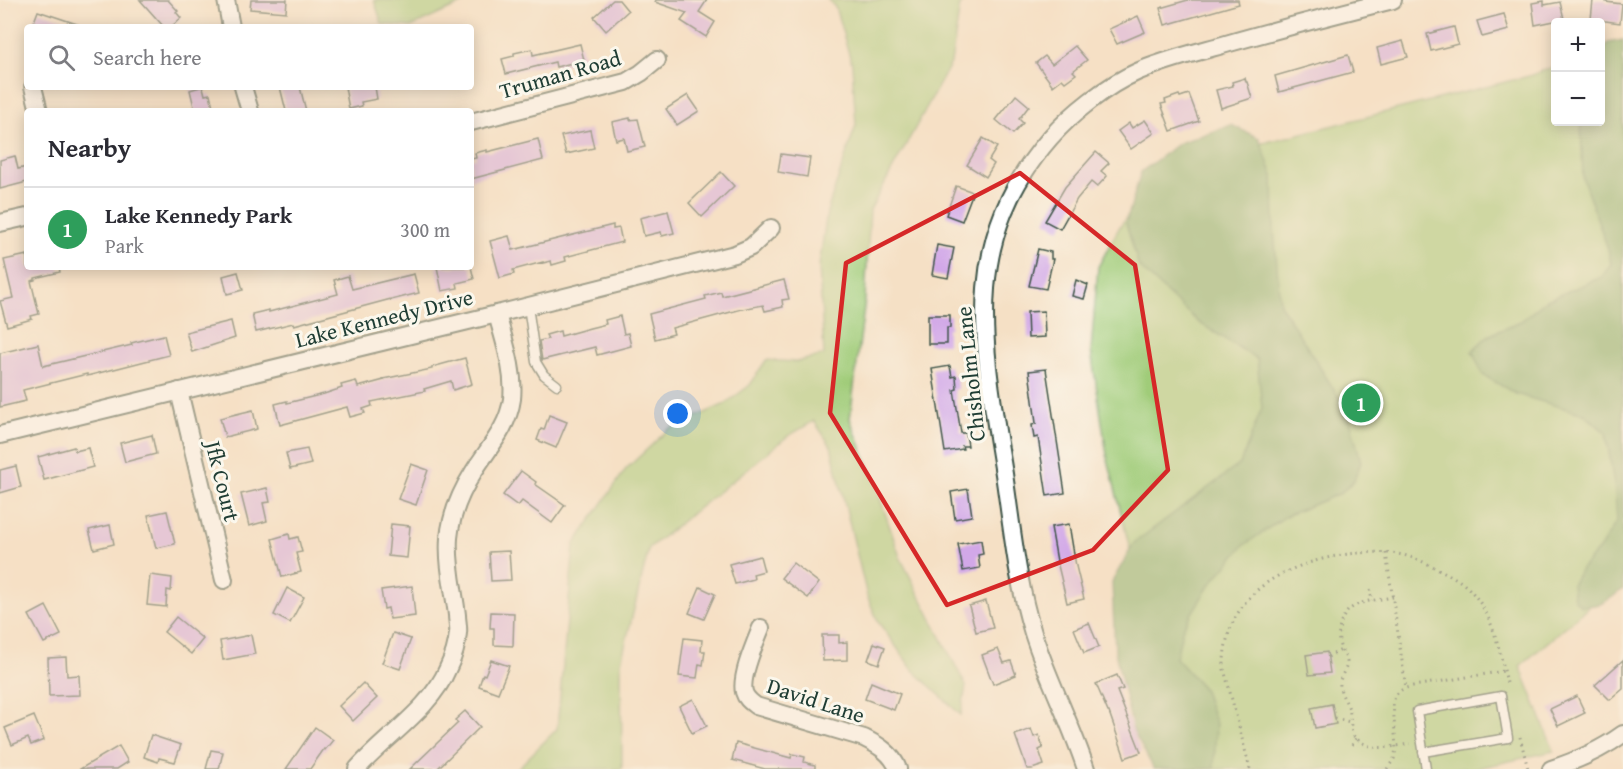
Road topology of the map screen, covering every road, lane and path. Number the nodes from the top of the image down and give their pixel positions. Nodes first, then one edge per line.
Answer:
1 (226, 0) edge
2 (1393, 0) edge
3 (1334, 7) edge
4 (230, 24) edge
5 (657, 60) dead end
6 (34, 90) edge
7 (244, 90) edge
8 (38, 108) edge
9 (249, 108) edge
10 (474, 121) edge
11 (24, 218) edge
12 (0, 223) edge
13 (771, 228) dead end
14 (528, 306) junction
15 (497, 314) junction
16 (557, 386) dead end
17 (179, 391) junction
18 (0, 435) edge
19 (1386, 554) junction
20 (224, 580) dead end
21 (1370, 589) dead end
22 (1393, 597) junction
23 (1372, 601) junction
24 (761, 628) dead end
25 (1341, 650) junction
26 (1328, 657) dead end
27 (1406, 688) dead end
28 (1509, 693) dead end
29 (1335, 718) dead end
30 (1351, 723) junction
31 (1623, 734) edge
32 (1520, 736) dead end
33 (1356, 738) junction
34 (1352, 746) dead end
35 (1422, 748) junction
36 (357, 769) edge
37 (898, 769) edge
38 (1086, 769) edge
39 (1250, 769) edge
40 (1426, 769) edge
41 (1528, 769) edge
42 (1551, 769) edge

1 - 4 street
2 - 3 street, Chisholm Lane
3 - 38 street, Chisholm Lane
5 - 10 street, Truman Road
6 - 8 street
7 - 9 street
11 - 12 street
13 - 14 street, Lake Kennedy Drive
14 - 15 street, Lake Kennedy Drive
14 - 16 lane
15 - 17 street, Lake Kennedy Drive
15 - 36 street
17 - 18 street, Lake Kennedy Drive
17 - 20 street, Jfk Court
19 - 22 path
19 - 28 path
19 - 39 path
21 - 23 path
22 - 23 path
22 - 27 path
23 - 25 path
24 - 37 street, David Lane
25 - 26 path
25 - 30 path
29 - 30 path
30 - 33 path
31 - 42 street
32 - 41 path
33 - 34 path
33 - 35 path
35 - 35 lane
35 - 40 lane

